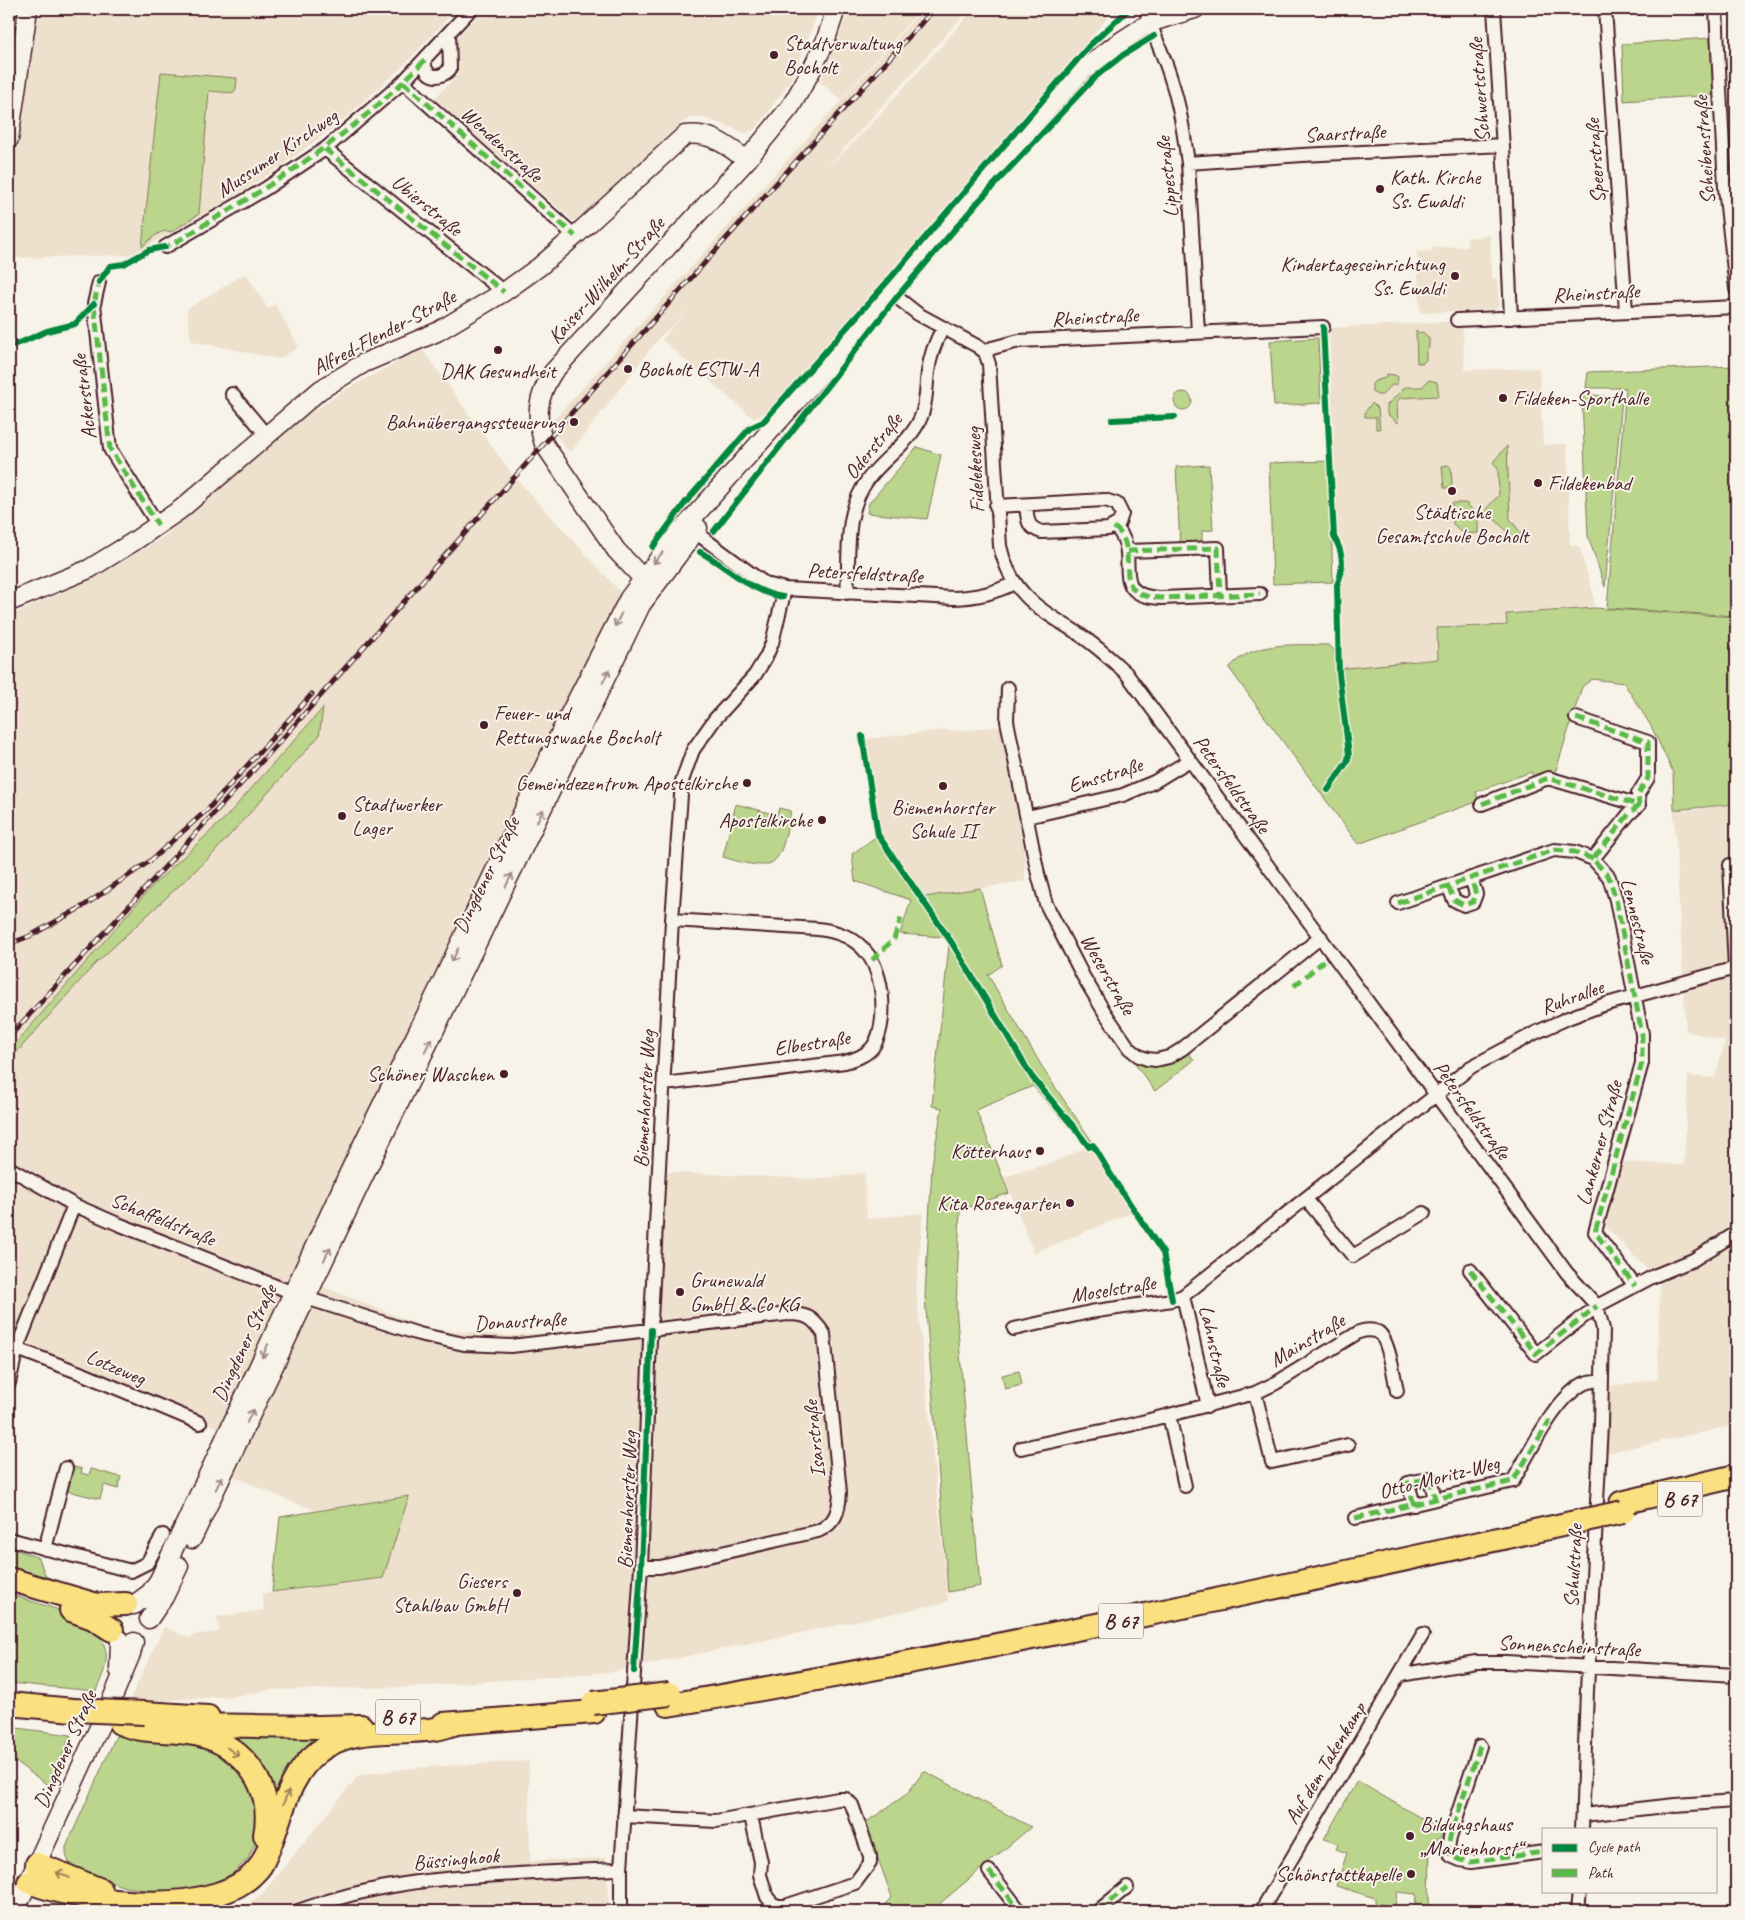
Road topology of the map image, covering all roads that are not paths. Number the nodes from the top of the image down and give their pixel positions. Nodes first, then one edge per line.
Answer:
1 (28, 9) edge
2 (471, 9) edge
3 (836, 9) edge
4 (1195, 9) edge
5 (1494, 9) edge
6 (1605, 9) edge
7 (1716, 9) edge
8 (1148, 16) edge
9 (449, 33) junction
10 (425, 60) junction
11 (404, 82) junction
12 (9, 139) edge
13 (1503, 145) junction
14 (325, 149) junction
15 (747, 160) junction
16 (1188, 164) junction
17 (575, 236) junction
18 (164, 247) dead end
19 (99, 282) dead end
20 (1736, 289) edge
21 (504, 292) junction
22 (890, 292) junction
23 (1736, 307) edge
24 (1626, 311) junction
25 (1511, 318) junction
26 (1457, 320) dead end
27 (1323, 327) dead end
28 (943, 328) junction
29 (1198, 332) junction
30 (985, 352) junction
31 (232, 394) dead end
32 (267, 436) junction
33 (732, 475) junction
34 (1026, 505) junction
35 (996, 506) junction
36 (158, 525) junction
37 (1114, 527) junction
38 (695, 532) junction
39 (1126, 552) junction
40 (648, 583) junction
41 (1015, 583) junction
42 (785, 589) junction
43 (847, 593) junction
44 (1260, 594) dead end
45 (1220, 595) junction
46 (9, 602) edge
47 (1008, 688) dead end
48 (1576, 718) dead end
49 (1190, 760) junction
50 (1482, 804) dead end
51 (1639, 805) junction
52 (1027, 817) junction
53 (1593, 858) junction
54 (1730, 865) dead end
55 (1471, 878) junction
56 (1448, 886) junction
57 (1398, 903) dead end
58 (672, 920) junction
59 (1321, 937) junction
60 (1736, 968) edge
61 (1636, 997) junction
62 (664, 1084) junction
63 (387, 1093) junction
64 (1436, 1094) junction
65 (9, 1168) edge
66 (361, 1182) junction
67 (1306, 1199) junction
68 (74, 1205) junction
69 (1424, 1213) dead end
70 (1736, 1233) edge
71 (1470, 1270) dead end
72 (1635, 1286) junction
73 (299, 1295) junction
74 (1183, 1296) junction
75 (1597, 1306) junction
76 (1014, 1329) dead end
77 (651, 1330) junction
78 (13, 1347) edge
79 (1602, 1380) junction
80 (9, 1383) edge
81 (1397, 1391) dead end
82 (1255, 1393) junction
83 (1208, 1406) junction
84 (1169, 1415) junction
85 (200, 1423) dead end
86 (1348, 1445) dead end
87 (1021, 1448) dead end
88 (66, 1468) dead end
89 (1736, 1476) edge
90 (1185, 1486) dead end
91 (1736, 1486) edge
92 (1435, 1499) junction
93 (1414, 1505) junction
94 (1622, 1507) junction
95 (1355, 1518) dead end
96 (163, 1535) dead end
97 (9, 1539) edge
98 (45, 1549) junction
99 (641, 1568) junction
100 (9, 1579) edge
101 (9, 1589) edge
102 (130, 1605) junction
103 (148, 1619) junction
104 (1423, 1634) dead end
105 (122, 1638) junction
106 (1588, 1667) junction
107 (1400, 1675) junction
108 (1736, 1675) edge
109 (9, 1704) edge
110 (593, 1708) junction
111 (9, 1713) edge
112 (71, 1714) junction
113 (135, 1722) junction
114 (457, 1724) junction
115 (1480, 1746) dead end
116 (1736, 1801) edge
117 (1583, 1815) junction
118 (624, 1816) junction
119 (751, 1816) junction
120 (1582, 1828) edge
121 (1542, 1852) edge
122 (621, 1869) junction
123 (989, 1871) dead end
124 (33, 1873) junction
125 (1127, 1887) dead end
126 (1579, 1892) edge
127 (1013, 1909) edge
128 (15, 1911) edge
129 (298, 1911) edge
130 (622, 1911) edge
131 (1098, 1911) edge
132 (1262, 1911) edge
133 (1577, 1911) edge

1 - 12 main road
2 - 9 street, Mussumer Kirchweg
3 - 15 main road, Kaiser-Wilhelm-Straße
4 - 8 main road
5 - 13 street, Schwertstraße
6 - 24 street, Speerstraße
7 - 20 street, Scheibenstraße
8 - 16 street, Lippestraße
8 - 22 main road
9 - 10 street, Mussumer Kirchweg
9 - 10 street
10 - 11 street, Mussumer Kirchweg
11 - 14 street, Mussumer Kirchweg
11 - 17 street, Wendenstraße
13 - 16 street, Saarstraße
13 - 25 street, Schwertstraße
14 - 18 street, Mussumer Kirchweg
14 - 21 street, Ubierstraße
15 - 17 main road, Alfred-Flender-Straße
15 - 40 main road, Kaiser-Wilhelm-Straße
16 - 29 street, Lippestraße
17 - 21 main road, Alfred-Flender-Straße
19 - 36 street, Ackerstraße
21 - 32 main road, Alfred-Flender-Straße
22 - 28 street
22 - 33 main road
23 - 24 street, Rheinstraße
24 - 25 street, Rheinstraße
25 - 26 street, Rheinstraße
27 - 29 street, Rheinstraße
28 - 30 street
28 - 43 street, Oderstraße
29 - 30 street, Rheinstraße
30 - 35 street, Fidelekesweg
31 - 32 street
32 - 36 main road, Alfred-Flender-Straße
33 - 38 main road
33 -> 40 main road
34 - 35 street
34 - 37 street
34 - 37 street
35 - 41 street, Fidelekesweg
36 - 46 main road, Alfred-Flender-Straße
37 - 39 street
38 - 40 main road
38 - 42 street, Petersfeldstraße
39 - 45 street
39 - 45 street
40 -> 63 main road, Dingdener Straße
66 -> 40 main road, Dingdener Straße
41 - 43 street, Petersfeldstraße
41 - 49 street, Petersfeldstraße
42 - 43 street, Petersfeldstraße
42 - 58 street, Biemenhorster Weg
44 - 45 street
47 - 52 street, Weserstraße
48 - 51 street
49 - 52 street, Emsstraße
49 - 59 street, Petersfeldstraße
50 - 51 street
51 - 53 street
52 - 59 street, Weserstraße
53 - 55 street
53 - 61 street, Lennestraße
54 - 60 street
55 - 56 street
55 - 56 street
56 - 57 street
58 - 62 street, Biemenhorster Weg
58 - 62 street, Elbestraße
59 - 64 street, Petersfeldstraße
60 - 61 street, Ruhrallee
61 - 64 street, Ruhrallee
61 - 72 street, Lankerner Straße
62 - 77 street, Biemenhorster Weg
63 - 66 main road, Dingdener Straße
63 - 73 main road, Dingdener Straße
64 - 67 street, Moselstraße
64 - 75 street, Petersfeldstraße
65 - 68 street, Schaffeldstraße
73 -> 66 main road, Dingdener Straße
67 - 69 street
67 - 74 street, Moselstraße
68 - 73 street, Schaffeldstraße
68 - 78 street
70 - 72 street
71 - 75 street
72 - 75 street
73 - 77 street, Donaustraße
73 -> 102 main road, Dingdener Straße
103 -> 73 main road, Dingdener Straße
74 - 76 street, Moselstraße
74 - 83 street, Lahnstraße
75 - 79 street, Schulstraße
77 - 99 street, Biemenhorster Weg
77 - 99 street, Isarstraße
78 - 80 street
78 - 85 street, Lotzeweg
79 - 92 street, Otto-Moritz-Weg
79 - 106 street, Schulstraße
81 - 82 street, Mainstraße
82 - 83 street, Mainstraße
82 - 86 street, Mainstraße
83 - 84 street, Mainstraße
84 - 87 street, Mainstraße
84 - 90 street
88 - 98 street
89 - 94 highway, B 67
91 - 94 highway, B 67
92 - 93 street, Otto-Moritz-Weg
92 - 93 street
93 - 95 street, Otto-Moritz-Weg
94 - 110 highway, B 67, bridge
96 - 98 street
97 - 98 street
99 - 118 street, Biemenhorster Weg
100 - 102 highway
101 - 105 highway
102 - 103 main road
102 - 105 main road, Dingdener Straße
103 - 105 main road, Dingdener Straße
104 - 107 street, Auf dem Takenkamp
105 - 124 main road, Dingdener Straße
106 - 107 street, Sonnenscheinstraße
106 - 108 street, Sonnenscheinstraße
106 - 117 street, Schulstraße
107 - 132 street, Auf dem Takenkamp
109 - 112 highway, B 67
110 - 113 highway, B 67
110 - 114 highway, B 67
111 - 112 highway, B 67
112 - 113 highway, B 67, bridge
113 - 114 highway, B 67
113 -> 124 highway
124 -> 114 highway
115 - 121 street
116 - 117 street
117 - 120 street, Schulstraße
118 - 119 street
118 - 122 street, Biemenhorster Weg
119 - 119 street
122 - 129 street, Büssinghook
122 - 130 street, Biemenhorster Weg
123 - 127 street
124 - 128 main road, Dingdener Straße
125 - 131 street
126 - 133 street

